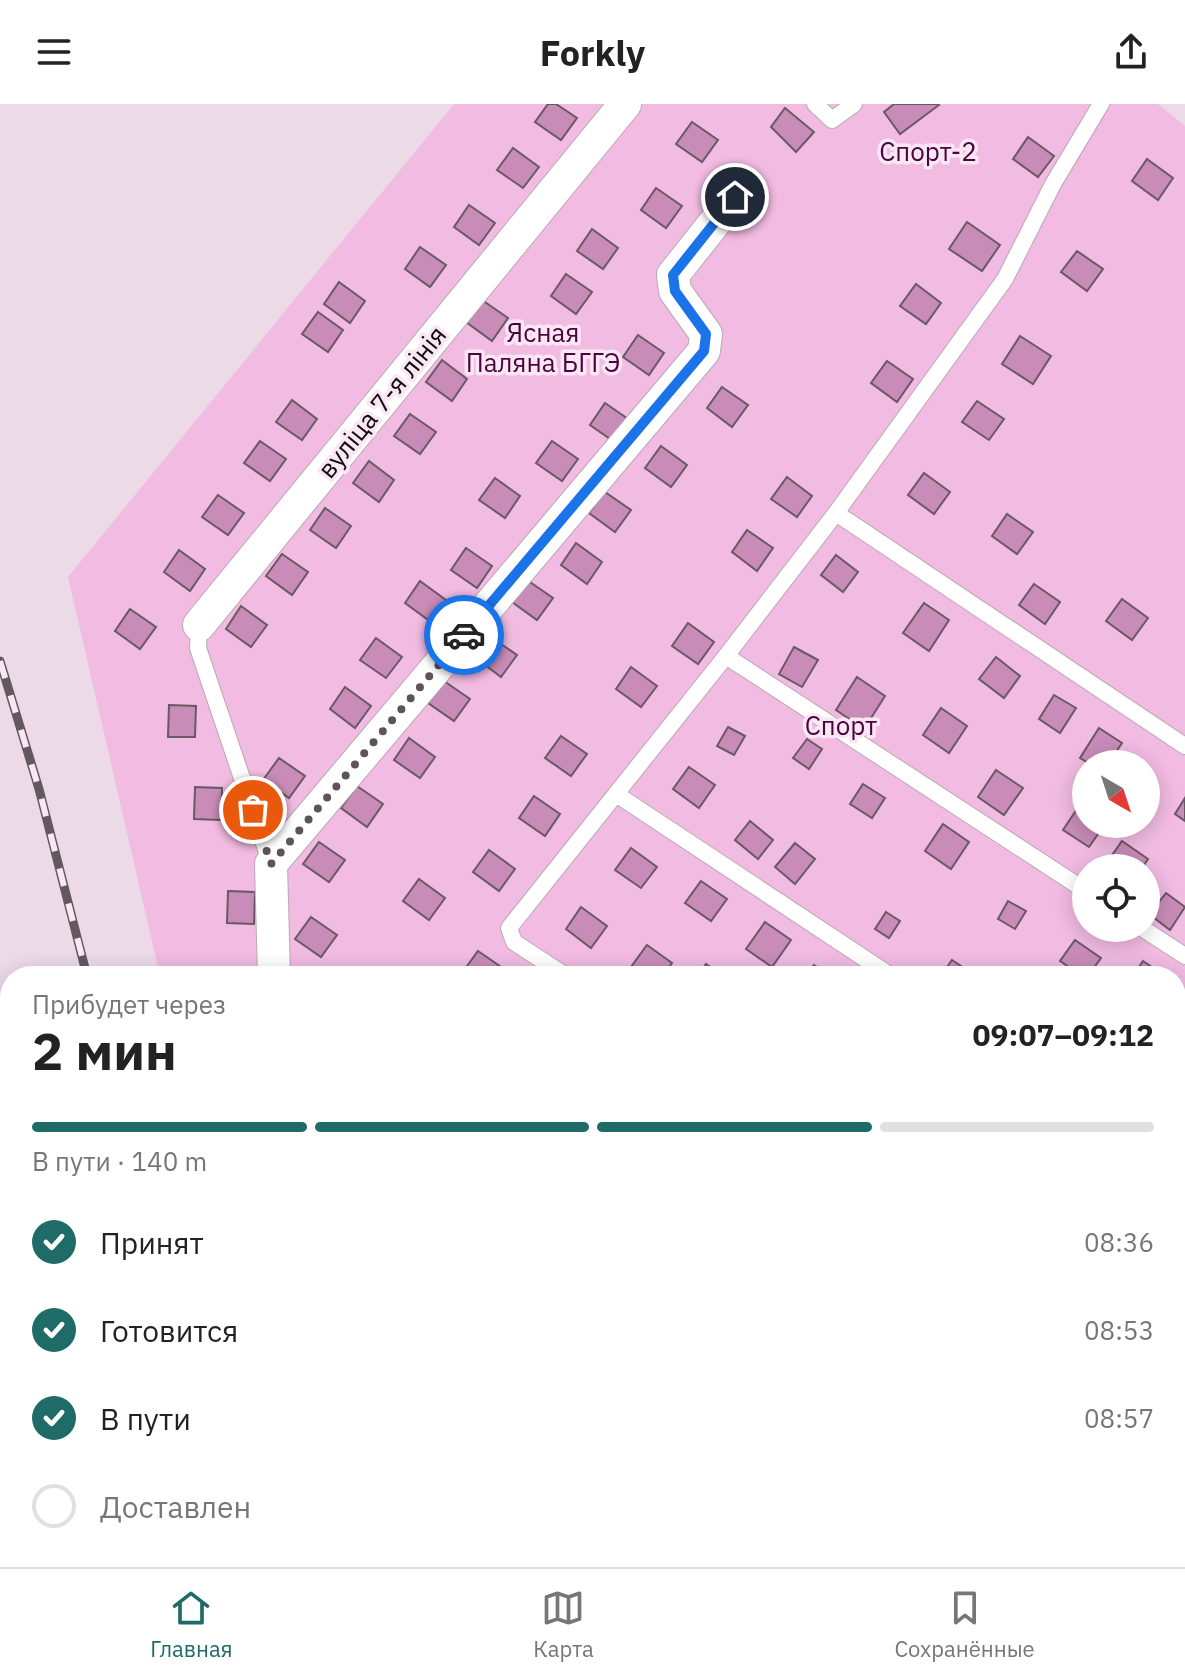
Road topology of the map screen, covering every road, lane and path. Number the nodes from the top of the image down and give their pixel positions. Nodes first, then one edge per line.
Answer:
1 (625, 104) edge
2 (815, 104) edge
3 (854, 104) edge
4 (1101, 104) edge
5 (735, 197) dead end
6 (836, 513) junction
7 (199, 625) joint
8 (726, 656) junction
9 (1185, 746) edge
10 (616, 794) junction
11 (271, 864) junction
12 (1072, 882) edge
13 (1160, 940) edge
14 (1185, 956) edge
15 (274, 966) edge
16 (551, 966) edge
17 (876, 966) edge

1 - 7 street, вуліца 7-я лінія
2 - 3 lane
4 - 6 lane
5 - 11 street
6 - 8 lane
6 - 9 lane
7 - 11 lane
8 - 10 lane
8 - 12 lane
10 - 16 lane
10 - 17 lane
11 - 15 street
13 - 14 lane

